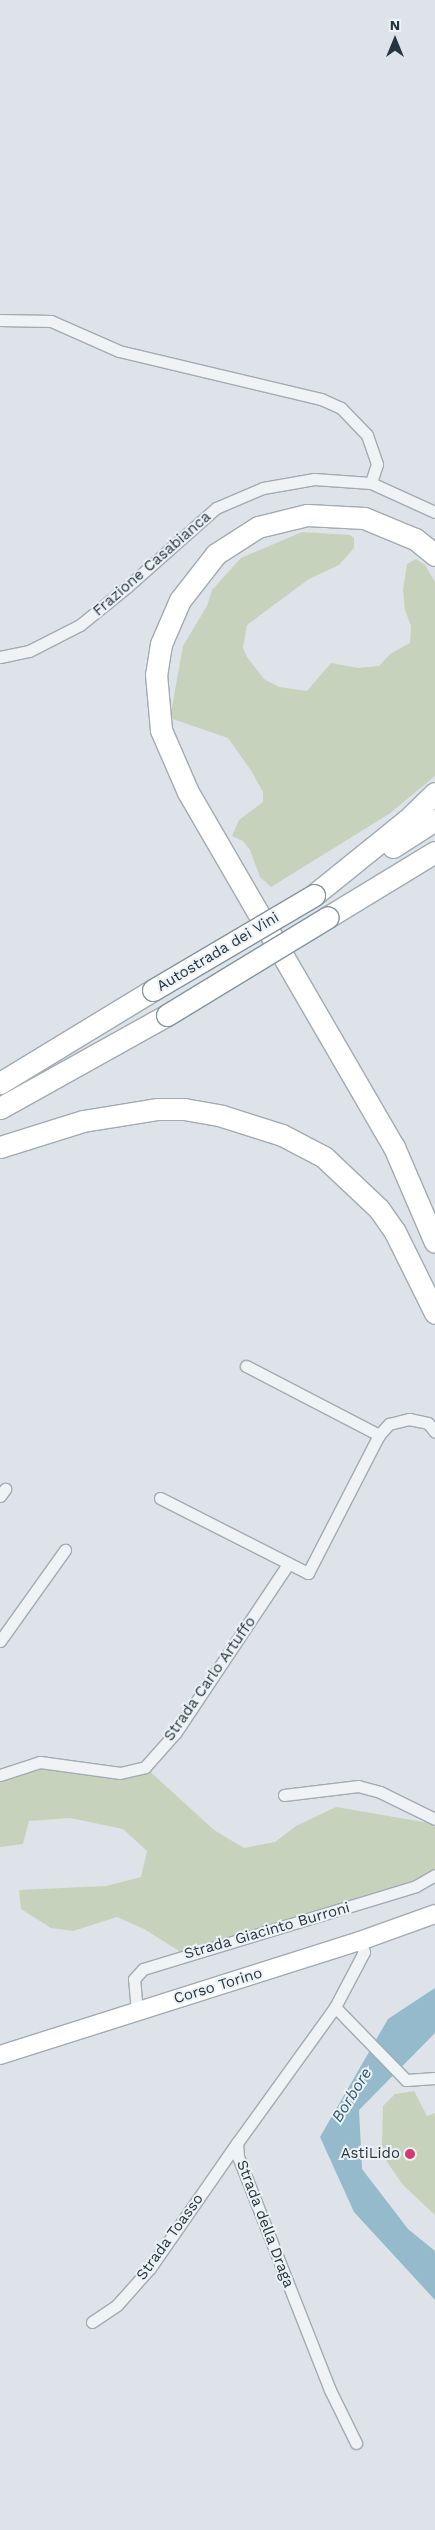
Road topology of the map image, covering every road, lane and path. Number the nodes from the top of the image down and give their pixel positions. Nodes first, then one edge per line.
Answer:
1 (0, 320) edge
2 (371, 484) junction
3 (435, 512) edge
4 (435, 555) edge
5 (0, 657) edge
6 (435, 793) edge
7 (435, 820) edge
8 (435, 852) edge
9 (314, 895) junction
10 (0, 1083) edge
11 (0, 1108) edge
12 (0, 1148) edge
13 (435, 1242) edge
14 (435, 1313) edge
15 (246, 1366) dead end
16 (435, 1432) edge
17 (379, 1436) junction
18 (160, 1498) dead end
19 (65, 1550) dead end
20 (288, 1564) junction
21 (0, 1641) edge
22 (0, 1775) edge
23 (284, 1795) dead end
24 (435, 1819) edge
25 (435, 1875) edge
26 (435, 1914) edge
27 (360, 1942) junction
28 (335, 2007) junction
29 (137, 2012) junction
30 (0, 2055) edge
31 (435, 2078) edge
32 (237, 2142) junction
33 (92, 2322) dead end
34 (356, 2443) dead end

1 - 2 street
2 - 3 street, Frazione Casabianca
2 - 5 street, Frazione Casabianca
4 - 13 highway
6 - 9 highway
7 - 9 highway, Autostrada dei Vini
8 - 11 highway, Autostrada dei Vini, bridge
9 - 10 highway, Autostrada dei Vini, bridge
12 - 14 highway
15 - 17 street
16 - 17 street
17 - 20 street
18 - 20 street
19 - 21 street
20 - 22 street, Strada Carlo Artuffo
23 - 24 street
25 - 29 street, Strada Giacinto Burroni
26 - 27 main road, Corso Torino
27 - 28 street, Strada della Draga
27 - 29 main road, Corso Torino
28 - 31 street
28 - 32 street, Strada della Draga
29 - 30 main road, Corso Torino
32 - 33 street, Strada Toasso
32 - 34 street, Strada della Draga

